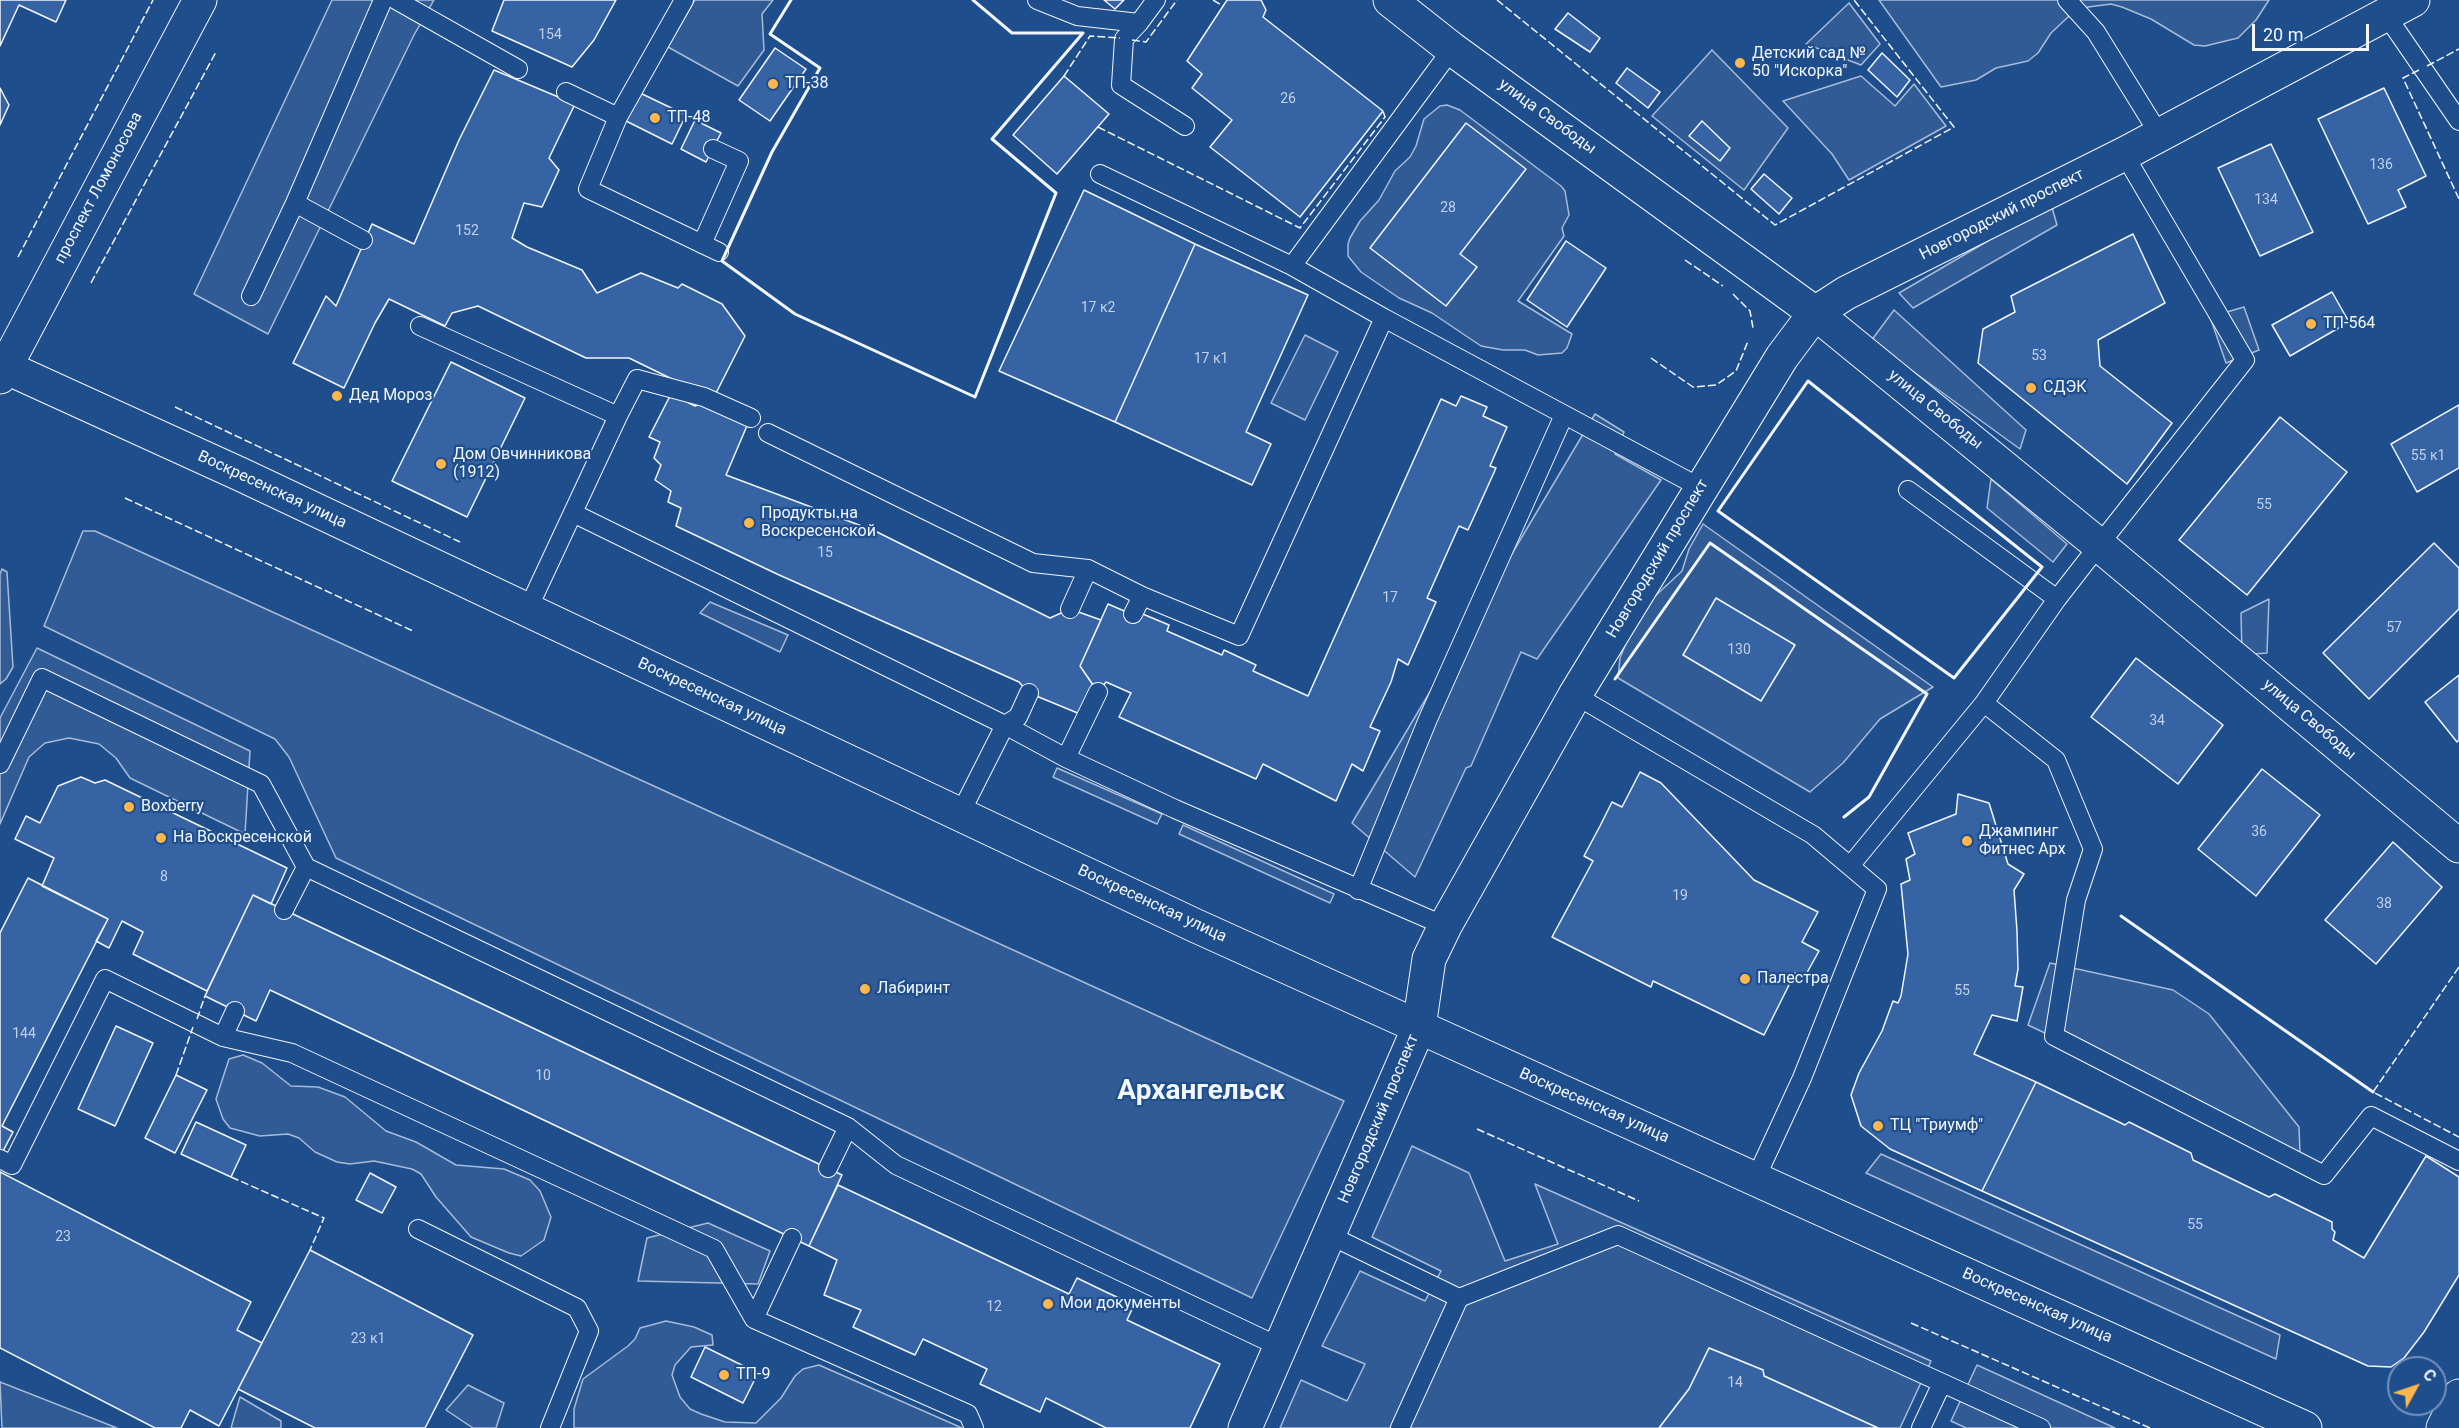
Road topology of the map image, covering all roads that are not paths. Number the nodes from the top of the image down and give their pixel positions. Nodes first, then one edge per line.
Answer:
1 (200, 0) edge
2 (383, 0) edge
3 (396, 0) edge
4 (684, 0) edge
5 (1037, 0) edge
6 (1156, 0) edge
7 (1390, 0) edge
8 (2067, 0) edge
9 (2399, 8) edge
10 (1139, 23) junction
11 (1452, 49) junction
12 (518, 69) dead end
13 (566, 92) dead end
14 (618, 117) junction
15 (2459, 121) edge
16 (1185, 126) dead end
17 (2159, 134) junction
18 (713, 149) dead end
19 (2124, 154) junction
20 (1100, 174) dead end
21 (295, 202) junction
22 (363, 240) dead end
23 (702, 244) junction
24 (719, 252) dead end
25 (1292, 266) junction
26 (251, 296) dead end
27 (1815, 313) junction
28 (1384, 318) junction
29 (420, 326) dead end
30 (3, 372) edge
31 (1564, 415) junction
32 (618, 416) junction
33 (751, 418) dead end
34 (768, 433) dead end
35 (1701, 488) junction
36 (1908, 489) dead end
37 (573, 513) junction
38 (2098, 544) junction
39 (1088, 570) junction
40 (1142, 596) junction
41 (2057, 599) junction
42 (1070, 609) dead end
43 (527, 611) junction
44 (1133, 614) dead end
45 (1098, 692) dead end
46 (1029, 693) dead end
47 (1575, 695) junction
48 (1984, 704) junction
49 (1005, 725) junction
50 (1066, 758) junction
51 (0, 764) edge
52 (960, 814) junction
53 (2459, 846) edge
54 (1850, 866) junction
55 (306, 867) junction
56 (1358, 890) junction
57 (284, 910) dead end
58 (1444, 926) junction
59 (236, 1011) dead end
60 (1419, 1027) junction
61 (223, 1037) junction
62 (848, 1127) junction
63 (0, 1159) edge
64 (2459, 1161) edge
65 (828, 1168) dead end
66 (1755, 1180) junction
67 (418, 1229) dead end
68 (1329, 1235) junction
69 (792, 1238) dead end
70 (1459, 1298) junction
71 (754, 1319) junction
72 (1280, 1347) junction
73 (1942, 1383) junction
74 (2459, 1396) edge
75 (550, 1428) edge
76 (975, 1428) edge
77 (1245, 1428) edge
78 (1400, 1428) edge
79 (1921, 1428) edge
80 (2041, 1428) edge
81 (2305, 1428) edge
82 (2443, 1428) edge

1 - 30 street, проспект Ломоносова
2 - 21 lane
3 - 12 lane
4 - 14 lane
5 - 10 lane
6 - 10 lane
7 - 11 street, улица Свободы
8 - 17 lane
9 - 15 lane
9 - 17 street, Новгородский проспект
10 - 16 lane
11 - 25 lane
11 - 27 street, улица Свободы
13 - 14 lane
14 - 23 lane
17 - 19 street, Новгородский проспект
18 - 23 lane
19 - 27 street, Новгородский проспект
19 - 38 lane
20 - 25 lane
21 - 22 lane
21 - 26 lane
23 - 24 lane
25 - 28 lane
27 - 35 street, Новгородский проспект
27 - 38 street, улица Свободы
28 - 31 lane
28 - 40 lane
29 - 32 lane
30 - 43 street, Воскресенская улица
31 - 35 lane
31 - 56 lane
32 - 33 lane
32 - 37 lane
34 - 39 lane
35 - 47 street, Новгородский проспект
36 - 41 lane
37 - 43 lane
37 - 49 lane
38 - 41 lane
38 - 53 street, улица Свободы
39 - 40 lane
39 - 42 lane
40 - 44 lane
41 - 48 lane
43 - 52 street, Воскресенская улица
45 - 50 lane
46 - 49 lane
47 - 54 lane
47 - 58 street, Новгородский проспект
48 - 54 lane
48 - 64 lane
49 - 50 lane
49 - 52 lane
50 - 56 lane
51 - 55 lane
52 - 60 street, Воскресенская улица
54 - 66 lane
55 - 57 lane
55 - 62 lane
56 - 58 lane
58 - 60 street, Новгородский проспект
59 - 61 lane
60 - 66 street, Воскресенская улица
60 - 68 street, Новгородский проспект
61 - 63 lane
61 - 71 lane
62 - 65 lane
62 - 72 lane
66 - 81 street, Воскресенская улица
67 - 75 lane
68 - 70 lane
68 - 72 street, Новгородский проспект
69 - 71 lane
70 - 73 lane
70 - 78 lane
71 - 76 lane
72 - 77 street, Новгородский проспект
73 - 79 lane
73 - 80 lane
74 - 82 street

